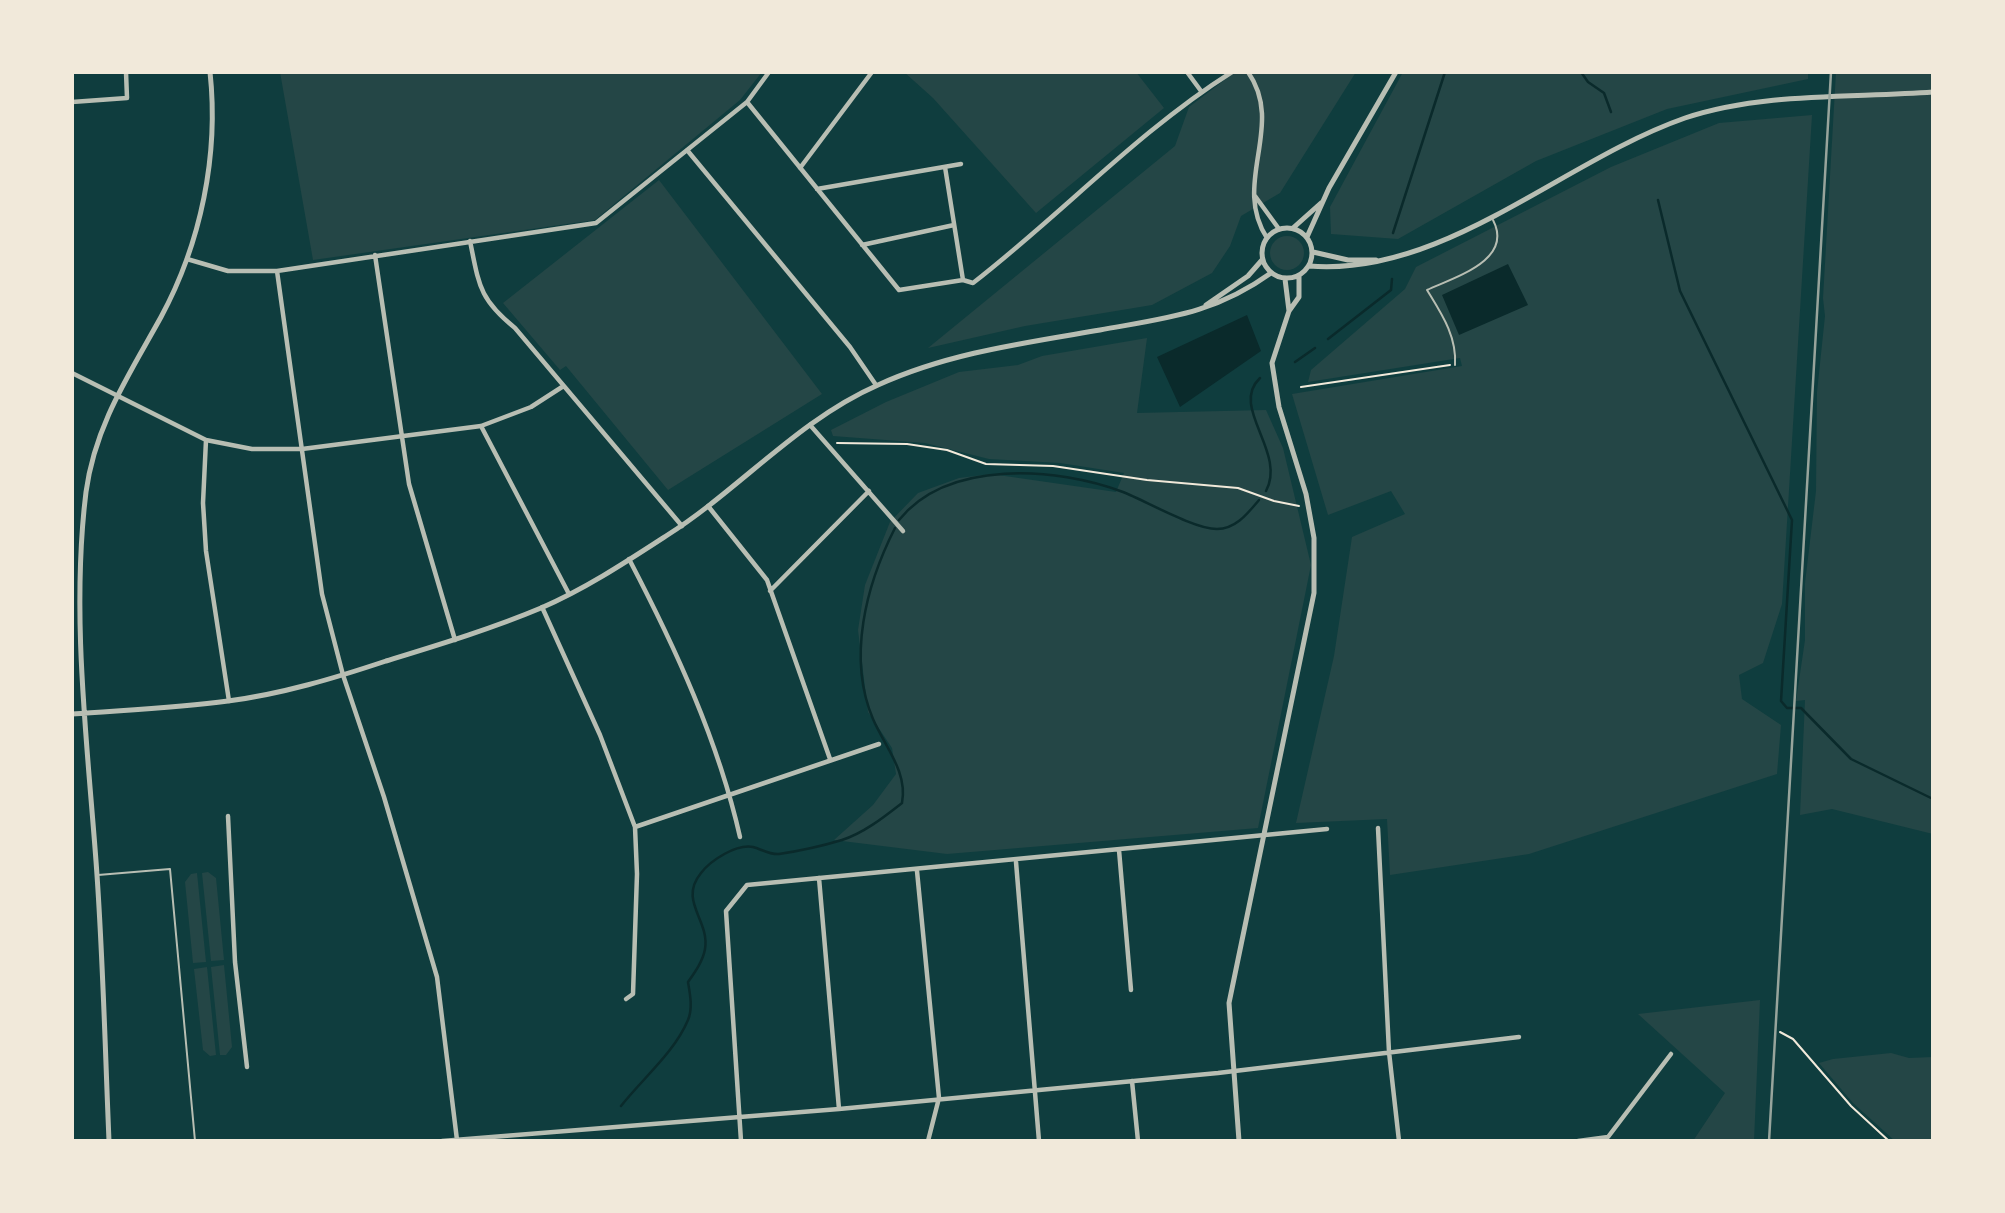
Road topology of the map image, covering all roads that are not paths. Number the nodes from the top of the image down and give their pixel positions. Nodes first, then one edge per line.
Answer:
1 (126, 72) edge
2 (210, 72) edge
3 (769, 72) edge
4 (872, 72) edge
5 (1186, 72) edge
6 (1232, 72) edge
7 (1248, 72) edge
8 (1396, 72) edge
9 (1201, 92) junction
10 (1933, 92) edge
11 (72, 102) edge
12 (747, 102) junction
13 (687, 150) junction
14 (961, 164) dead end
15 (945, 167) junction
16 (800, 168) junction
17 (816, 189) junction
18 (1254, 195) junction
19 (1321, 203) junction
20 (1490, 216) junction
21 (954, 225) junction
22 (1293, 228) junction
23 (1279, 229) junction
24 (1307, 237) junction
25 (1266, 238) junction
26 (470, 241) junction
27 (862, 245) junction
28 (1313, 252) junction
29 (375, 256) junction
30 (187, 259) junction
31 (1262, 260) junction
32 (1382, 260) junction
33 (1309, 266) junction
34 (277, 271) junction
35 (1271, 273) junction
36 (1299, 276) junction
37 (963, 279) junction
38 (1285, 279) junction
39 (1201, 309) junction
40 (1289, 311) junction
41 (1455, 365) road end
42 (72, 373) edge
43 (876, 385) junction
44 (562, 387) junction
45 (116, 395) junction
46 (810, 425) junction
47 (481, 426) junction
48 (400, 437) junction
49 (206, 440) junction
50 (302, 449) junction
51 (869, 491) junction
52 (709, 506) junction
53 (682, 526) junction
54 (903, 531) dead end
55 (629, 559) junction
56 (770, 591) junction
57 (569, 594) junction
58 (542, 607) junction
59 (455, 640) junction
60 (343, 675) junction
61 (229, 701) junction
62 (86, 712) junction
63 (72, 714) edge
64 (878, 744) dead end
65 (831, 759) junction
66 (730, 794) junction
67 (228, 816) dead end
68 (635, 827) junction
69 (1378, 828) dead end
70 (1326, 829) dead end
71 (740, 837) dead end
72 (1265, 837) junction
73 (1119, 850) junction
74 (1016, 862) junction
75 (917, 871) junction
76 (97, 875) junction
77 (819, 878) junction
78 (1131, 990) dead end
79 (626, 999) dead end
80 (1518, 1037) dead end
81 (1389, 1052) junction
82 (1671, 1054) dead end
83 (247, 1067) dead end
84 (1233, 1071) junction
85 (1132, 1081) junction
86 (1035, 1088) junction
87 (939, 1098) junction
88 (839, 1109) junction
89 (739, 1117) junction
90 (457, 1140) edge
91 (109, 1141) edge
92 (195, 1141) edge
93 (442, 1141) edge
94 (741, 1141) edge
95 (929, 1141) edge
96 (1039, 1141) edge
97 (1138, 1141) edge
98 (1239, 1141) edge
99 (1399, 1141) edge
100 (1578, 1141) edge

1 - 11 street
2 - 30 street
3 - 12 street
4 - 16 street
5 - 9 street
6 - 9 street
7 - 18 street
8 - 19 street
9 - 37 street
10 - 20 street
12 - 13 street
12 - 16 street
13 - 26 street
13 - 43 street
14 - 15 street
15 - 17 street
15 - 21 street
16 - 17 street
17 - 27 street
18 - 23 street
18 - 25 street
19 - 22 street
19 - 24 street
20 - 32 street
20 - 41 lane
21 - 27 street
21 - 37 street
22 - 23 street
22 - 24 street
23 - 25 street
24 - 28 street
25 - 31 street
26 - 29 street
26 - 44 street
27 - 37 street
28 - 32 street
28 - 33 street
29 - 34 street
29 - 48 street
30 - 34 street
30 - 45 street
31 - 35 street
31 - 39 street
32 - 33 street
33 - 36 street
34 - 50 street
35 - 38 street
35 - 39 street
36 - 38 street
36 - 40 street
38 - 40 street
39 - 43 street
40 - 72 street
42 - 45 street
43 - 46 street
44 - 47 street
44 - 53 street
45 - 49 street
45 - 62 street
46 - 51 street
46 - 52 street
47 - 48 street
47 - 57 street
48 - 50 street
48 - 59 street
49 - 50 street
49 - 61 street
50 - 60 street
51 - 54 street
51 - 56 street
52 - 53 street
52 - 56 street
53 - 55 street
55 - 57 street
55 - 66 street
56 - 65 street
57 - 58 street
58 - 59 street
58 - 68 street
59 - 60 street
60 - 61 street
60 - 90 street
61 - 62 street
62 - 63 street
62 - 76 street
64 - 65 street
65 - 66 street
66 - 68 street
66 - 71 street
67 - 83 street
68 - 79 street
69 - 81 street
70 - 72 street
72 - 73 street
72 - 84 street
73 - 74 street
73 - 78 street
74 - 75 street
74 - 86 street
75 - 77 street
75 - 87 street
76 - 91 street
76 - 92 lane
77 - 88 street
77 - 89 street
80 - 81 street
81 - 84 street
81 - 99 street
82 - 100 street
84 - 85 street
84 - 98 street
85 - 86 street
85 - 97 street
86 - 87 street
86 - 96 street
87 - 88 street
87 - 95 street
88 - 89 street
89 - 90 street
89 - 94 street
90 - 93 street

